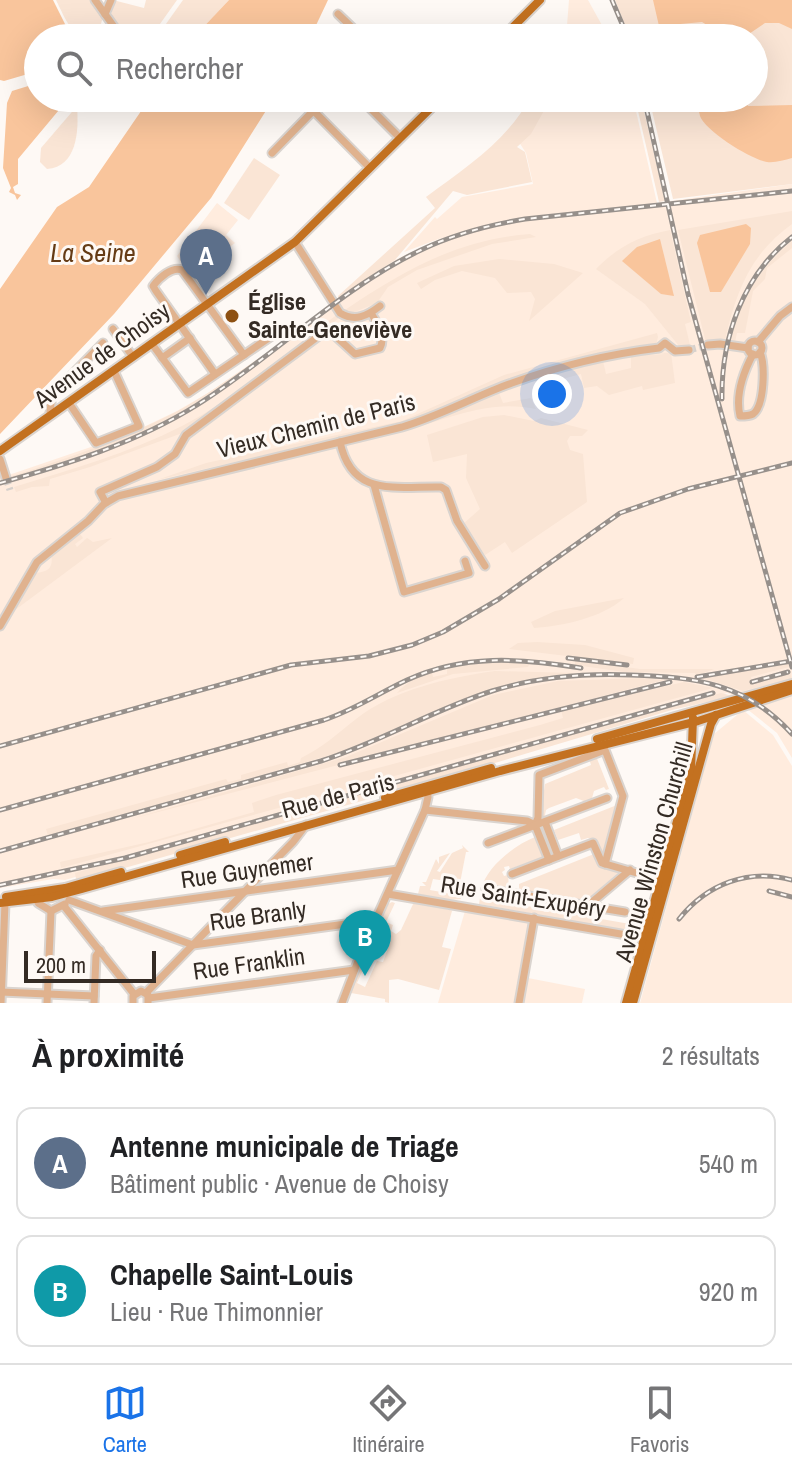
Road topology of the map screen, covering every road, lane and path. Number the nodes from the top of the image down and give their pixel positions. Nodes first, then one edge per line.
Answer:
1 (95, 0) edge
2 (111, 0) edge
3 (540, 0) edge
4 (105, 14) junction
5 (338, 14) dead end
6 (112, 24) edge
7 (348, 24) edge
8 (516, 24) edge
9 (312, 112) edge
10 (314, 112) edge
11 (374, 112) edge
12 (426, 112) edge
13 (400, 138) junction
14 (272, 153) dead end
15 (370, 168) junction
16 (295, 242) junction
17 (207, 304) junction
18 (380, 306) dead end
19 (792, 307) edge
20 (371, 313) junction
21 (179, 324) junction
22 (113, 329) dead end
23 (279, 331) dead end
24 (190, 338) junction
25 (103, 343) dead end
26 (152, 344) junction
27 (708, 345) tunnel mouth
28 (689, 350) tunnel mouth
29 (753, 351) junction
30 (244, 355) junction
31 (133, 357) junction
32 (162, 358) junction
33 (114, 371) junction
34 (215, 374) junction
35 (69, 403) junction
36 (52, 414) junction
37 (340, 442) junction
38 (0, 451) edge
39 (0, 459) edge
40 (6, 478) dead end
41 (374, 485) junction
42 (106, 503) junction
43 (465, 561) dead end
44 (485, 566) dead end
45 (0, 626) edge
46 (792, 684) edge
47 (792, 690) edge
48 (707, 709) junction
49 (683, 714) junction
50 (716, 714) junction
51 (693, 721) junction
52 (696, 777) junction
53 (428, 789) junction
54 (607, 798) dead end
55 (425, 810) junction
56 (545, 822) junction
57 (306, 825) junction
58 (535, 825) junction
59 (488, 843) dead end
60 (558, 856) junction
61 (549, 860) junction
62 (605, 864) junction
63 (398, 870) junction
64 (630, 870) junction
65 (512, 874) dead end
66 (661, 880) junction
67 (486, 889) dead end
68 (245, 891) junction
69 (388, 894) junction
70 (39, 896) junction
71 (67, 896) junction
72 (2, 901) edge
73 (591, 907) junction
74 (51, 911) junction
75 (102, 912) junction
76 (625, 912) dead end
77 (534, 918) junction
78 (375, 920) junction
79 (648, 938) junction
80 (193, 945) junction
81 (100, 950) junction
82 (354, 970) junction
83 (1, 992) edge
84 (134, 994) junction
85 (148, 998) edge
86 (48, 999) edge
87 (94, 1000) edge
88 (1, 1003) edge
89 (133, 1003) edge
90 (342, 1003) edge
91 (519, 1003) edge
92 (626, 1003) edge
93 (633, 1003) edge

1 - 4 street
2 - 4 street
3 - 8 main road
4 - 6 street
5 - 7 street
9 - 14 street
10 - 15 street
11 - 13 street
12 - 13 main road, Avenue de Choisy
13 - 15 main road, Avenue de Choisy
15 - 16 main road, Avenue de Choisy
16 - 17 main road, Avenue de Choisy
16 - 20 street
17 - 21 main road, Avenue de Choisy
17 - 21 street
17 - 30 street
18 - 20 street
19 - 29 street
20 - 42 street
21 - 24 street
21 - 26 main road, Avenue de Choisy
22 - 31 street
23 - 30 street
24 - 32 street
24 - 34 street
25 - 36 street
26 - 31 main road, Avenue de Choisy
26 - 32 street
27 - 29 street
28 - 37 street, Vieux Chemin de Paris
29 - 29 street
30 - 34 street
31 - 33 main road, Avenue de Choisy
32 - 34 street
33 - 35 main road, Avenue de Choisy
33 - 35 street
35 - 36 main road, Avenue de Choisy
36 - 38 main road, Avenue de Choisy
37 - 41 street
37 - 42 street, Vieux Chemin de Paris
39 - 40 street
41 - 43 street
41 - 44 street
42 - 45 street, Vieux Chemin de Paris
46 - 48 main road
47 - 50 main road
48 - 49 main road, Rue de Paris
48 - 51 main road
49 - 51 main road
49 - 53 main road, Rue de Paris
50 - 51 main road
50 - 52 main road, Avenue Winston Churchill
51 - 52 main road
51 - 53 main road, Rue de Paris
51 - 66 main road, Avenue Winston Churchill
52 - 79 main road, Avenue Winston Churchill
53 - 55 street
53 - 57 main road, Rue de Paris
53 - 71 main road, Rue de Paris
54 - 56 street
55 - 58 street
55 - 63 street
56 - 58 street
56 - 60 street
57 - 68 street
57 - 71 main road, Rue de Paris
58 - 59 street
58 - 61 street
58 - 62 street
60 - 61 street
60 - 62 street
61 - 65 street
62 - 64 street
63 - 68 street, Rue Guynemer
63 - 69 street
64 - 66 street
64 - 73 street
66 - 79 main road, Avenue Winston Churchill
67 - 73 street
68 - 75 street, Rue Guynemer
68 - 80 street
69 - 77 street, Rue Saint-Exupéry
69 - 78 street
70 - 71 main road, Rue de Paris
70 - 72 main road, Rue de Paris
70 - 74 street
71 - 74 street
71 - 75 street
71 - 81 street
72 - 83 street
73 - 76 street
74 - 86 street
75 - 80 street
77 - 79 street, Rue Saint-Exupéry
77 - 91 street
78 - 80 street, Rue Branly
78 - 82 street
79 - 92 main road, Avenue Winston Churchill
79 - 93 main road, Avenue Winston Churchill
80 - 85 street
81 - 84 street
81 - 87 street
82 - 85 street, Rue Franklin
82 - 90 street
83 - 86 street
83 - 88 street
84 - 85 street, Rue Franklin
84 - 89 street
86 - 87 street

